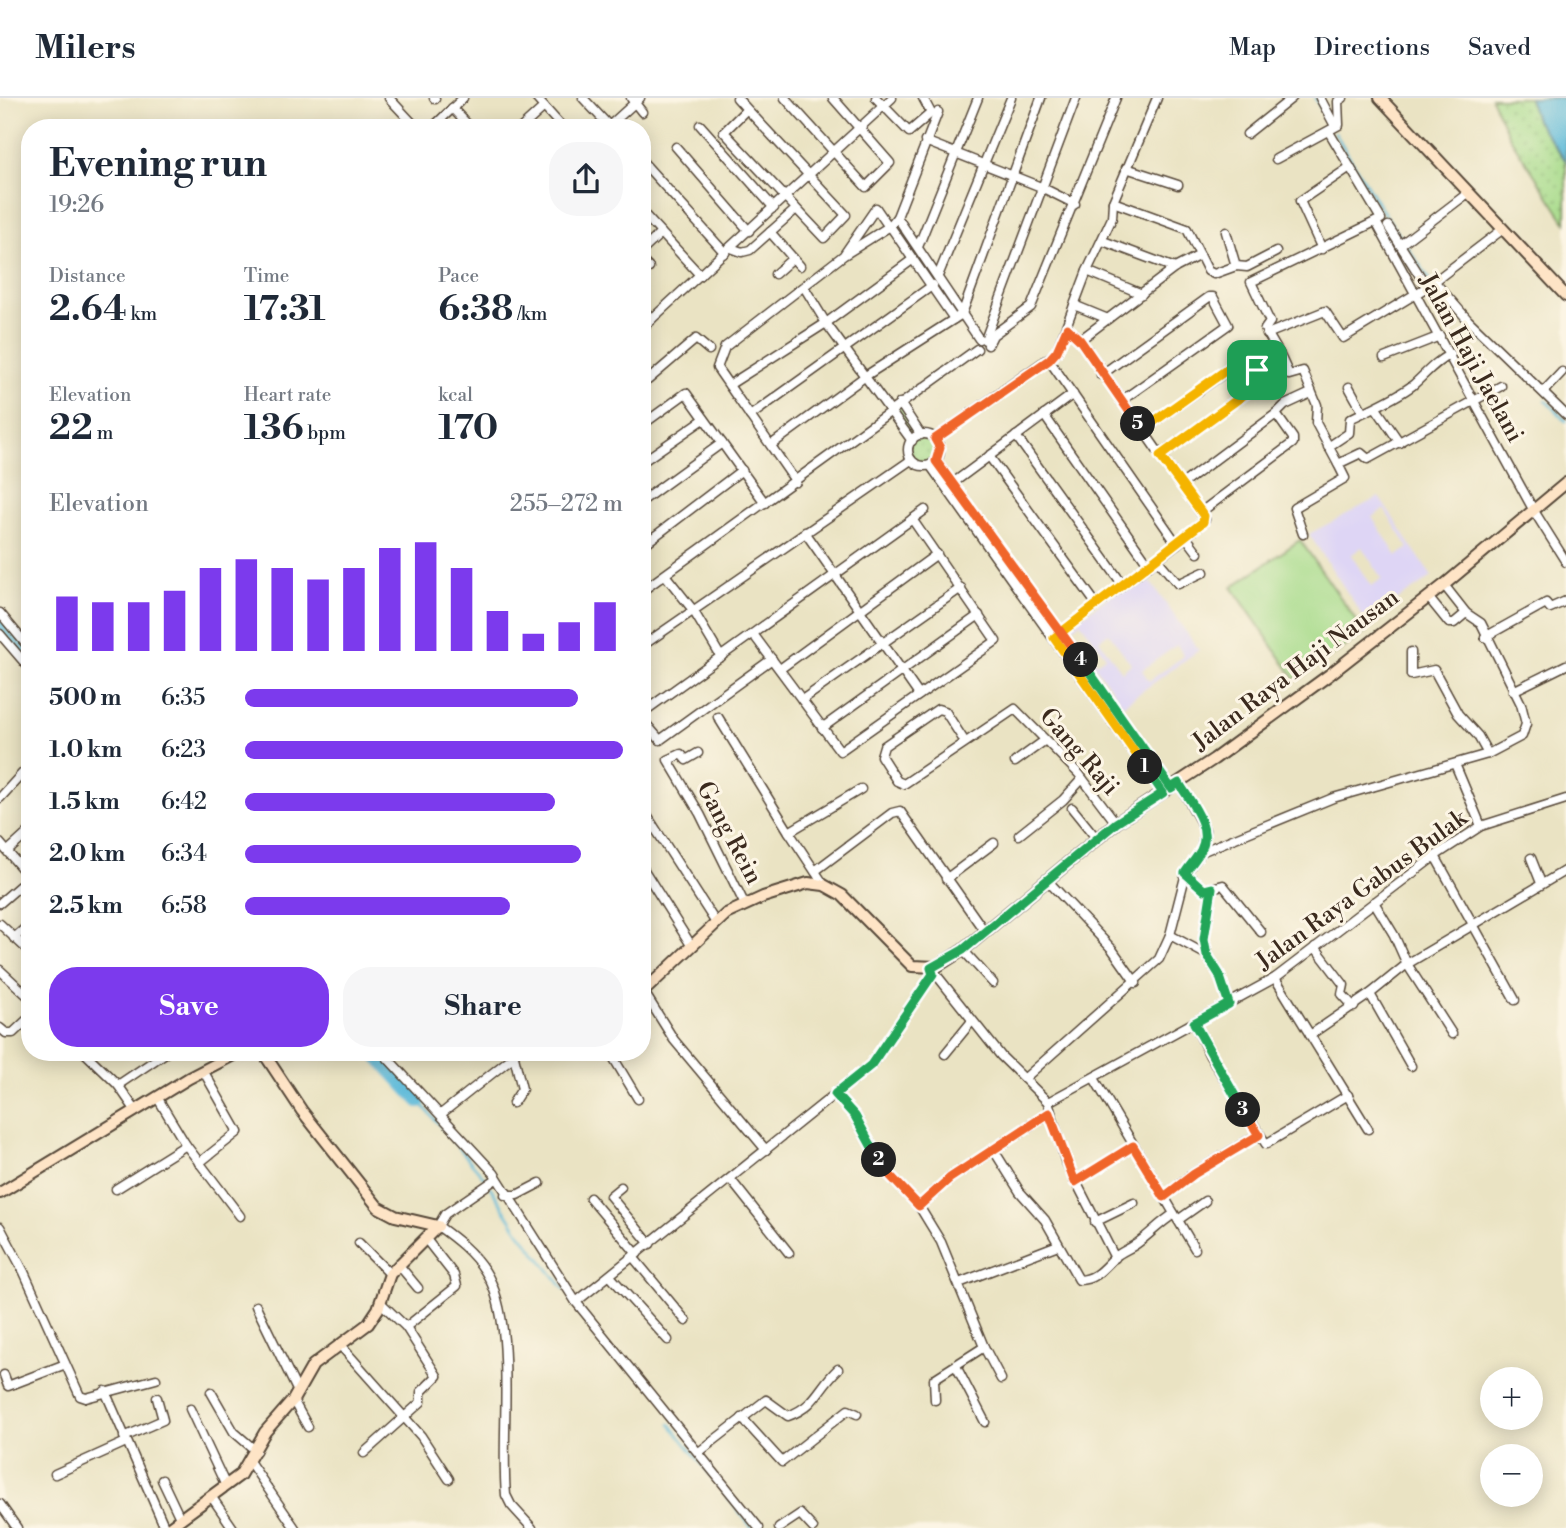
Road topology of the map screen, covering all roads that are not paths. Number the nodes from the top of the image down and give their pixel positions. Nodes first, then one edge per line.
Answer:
1 (389, 98) edge
2 (463, 98) edge
3 (536, 98) edge
4 (583, 98) edge
5 (737, 98) edge
6 (785, 98) edge
7 (832, 98) edge
8 (876, 98) edge
9 (892, 98) edge
10 (923, 98) edge
11 (978, 98) edge
12 (1011, 98) edge
13 (1041, 98) edge
14 (1076, 98) edge
15 (1116, 98) edge
16 (1157, 98) edge
17 (1292, 98) edge
18 (1320, 98) edge
19 (1343, 98) edge
20 (1380, 98) edge
21 (635, 100) edge
22 (883, 106) junction
23 (544, 107) junction
24 (452, 108) junction
25 (747, 108) junction
26 (642, 112) dead end
27 (938, 112) dead end
28 (409, 119) edge
29 (441, 119) edge
30 (462, 119) edge
31 (531, 119) edge
32 (555, 119) edge
33 (602, 119) edge
34 (617, 119) edge
35 (700, 125) dead end
36 (860, 128) junction
37 (1332, 129) junction
38 (1247, 134) dead end
39 (925, 141) junction
40 (676, 147) dead end
41 (836, 150) junction
42 (955, 152) junction
43 (1276, 159) dead end
44 (982, 164) junction
45 (1350, 167) junction
46 (1126, 168) junction
47 (810, 175) junction
48 (651, 177) edge
49 (1010, 177) junction
50 (1178, 185) dead end
51 (1041, 187) junction
52 (1468, 193) junction
53 (784, 196) junction
54 (1113, 202) junction
55 (1075, 204) junction
56 (774, 208) junction
57 (795, 209) junction
58 (897, 217) junction
59 (651, 221) edge
60 (1376, 222) junction
61 (890, 226) junction
62 (1388, 226) dead end
63 (1503, 229) junction
64 (749, 231) junction
65 (771, 232) junction
66 (1226, 232) dead end
67 (662, 233) junction
68 (1103, 241) junction
69 (1404, 242) junction
70 (651, 243) edge
71 (918, 247) junction
72 (1322, 249) junction
73 (728, 251) junction
74 (1276, 252) dead end
75 (844, 255) junction
76 (1200, 255) junction
77 (793, 258) junction
78 (912, 260) junction
79 (800, 266) dead end
80 (1236, 266) junction
81 (1175, 268) junction
82 (1087, 271) junction
83 (775, 274) dead end
84 (700, 275) junction
85 (938, 276) junction
86 (1430, 284) junction
87 (933, 285) junction
88 (804, 287) junction
89 (1142, 294) junction
90 (1413, 295) junction
91 (1566, 296) edge
92 (1074, 305) junction
93 (958, 316) junction
94 (652, 318) edge
95 (1108, 320) junction
96 (826, 323) junction
97 (1067, 328) junction
98 (1267, 334) junction
99 (1440, 335) junction
100 (1080, 340) junction
101 (984, 342) junction
102 (846, 347) junction
103 (709, 350) dead end
104 (1279, 353) junction
105 (1451, 354) junction
106 (1384, 358) dead end
107 (1049, 360) junction
108 (1257, 370) junction
109 (1562, 372) dead end
110 (867, 375) junction
111 (1101, 375) junction
112 (651, 377) edge
113 (729, 385) junction
114 (1501, 386) dead end
115 (1349, 387) dead end
116 (1544, 391) junction
117 (1311, 393) junction
118 (1073, 394) junction
119 (1121, 401) junction
120 (1473, 401) junction
121 (900, 404) junction
122 (1376, 408) junction
123 (890, 411) junction
124 (1363, 412) junction
125 (1276, 414) junction
126 (1044, 415) junction
127 (1566, 415) edge
128 (750, 416) junction
129 (651, 418) edge
130 (704, 419) junction
131 (1142, 430) junction
132 (920, 435) junction
133 (1016, 436) junction
134 (935, 439) junction
135 (912, 441) junction
136 (722, 443) junction
137 (1400, 443) junction
138 (771, 445) junction
139 (1328, 447) junction
140 (651, 456) edge
141 (989, 456) junction
142 (1160, 456) junction
143 (911, 460) junction
144 (933, 463) junction
145 (1338, 464) junction
146 (742, 470) junction
147 (796, 482) junction
148 (953, 483) junction
149 (1566, 483) edge
150 (1181, 485) junction
151 (651, 494) edge
152 (765, 503) junction
153 (925, 510) dead end
154 (1534, 511) junction
155 (1201, 512) junction
156 (912, 519) junction
157 (804, 532) junction
158 (1303, 534) dead end
159 (651, 536) edge
160 (1186, 537) junction
161 (1177, 544) junction
162 (1198, 553) dead end
163 (937, 554) junction
164 (999, 554) junction
165 (1157, 559) junction
166 (1565, 559) edge
167 (1149, 565) junction
168 (1204, 572) dead end
169 (666, 576) junction
170 (834, 577) junction
171 (651, 585) edge
172 (1123, 585) junction
173 (1444, 585) junction
174 (961, 589) junction
175 (1428, 597) junction
176 (1566, 601) edge
177 (1097, 605) junction
178 (692, 610) junction
179 (858, 610) junction
180 (1466, 612) junction
181 (0, 613) edge
182 (979, 615) junction
183 (0, 634) edge
184 (753, 634) junction
185 (1057, 635) junction
186 (1485, 637) junction
187 (21, 638) edge
188 (651, 640) edge
189 (882, 644) junction
190 (1411, 652) dead end
191 (721, 657) junction
192 (21, 658) edge
193 (772, 659) junction
194 (1566, 664) edge
195 (780, 669) junction
196 (901, 670) junction
197 (1513, 691) junction
198 (919, 695) junction
199 (802, 700) junction
200 (651, 707) edge
201 (718, 718) dead end
202 (822, 728) junction
203 (651, 730) edge
204 (1044, 741) junction
205 (965, 742) junction
206 (698, 753) dead end
207 (1488, 754) junction
208 (1015, 762) dead end
209 (1455, 764) junction
210 (21, 775) edge
211 (1082, 779) junction
212 (1171, 788) junction
213 (861, 789) dead end
214 (0, 798) edge
215 (1566, 799) edge
216 (1072, 808) dead end
217 (651, 822) edge
218 (1116, 823) junction
219 (1482, 826) junction
220 (789, 832) junction
221 (1019, 835) dead end
222 (21, 839) edge
223 (1097, 839) junction
224 (0, 843) edge
225 (994, 843) dead end
226 (8, 851) junction
227 (1201, 852) junction
228 (1435, 856) junction
229 (1531, 859) dead end
230 (21, 866) edge
231 (1566, 870) edge
232 (815, 871) junction
233 (1185, 873) junction
234 (946, 879) junction
235 (1046, 880) junction
236 (651, 881) edge
237 (1541, 883) junction
238 (21, 885) edge
239 (824, 885) junction
240 (1212, 888) junction
241 (1374, 902) junction
242 (0, 903) edge
243 (745, 905) junction
244 (716, 923) junction
245 (0, 924) edge
246 (1475, 924) junction
247 (21, 932) edge
248 (985, 932) junction
249 (1261, 932) dead end
250 (1170, 935) junction
251 (14, 938) junction
252 (21, 944) edge
253 (691, 945) junction
254 (1315, 947) junction
255 (963, 950) junction
256 (1207, 955) junction
257 (1407, 964) junction
258 (0, 970) edge
259 (932, 971) junction
260 (1275, 978) junction
261 (993, 983) dead end
262 (1136, 983) junction
263 (651, 985) edge
264 (21, 990) edge
265 (1370, 994) junction
266 (1516, 1000) dead end
267 (1229, 1004) junction
268 (651, 1005) edge
269 (1354, 1007) junction
270 (972, 1021) junction
271 (1194, 1023) junction
272 (21, 1025) edge
273 (0, 1028) edge
274 (1452, 1034) dead end
275 (1310, 1035) junction
276 (945, 1054) dead end
277 (93, 1061) edge
278 (148, 1061) edge
279 (223, 1061) edge
280 (269, 1061) edge
281 (391, 1061) edge
282 (505, 1061) edge
283 (515, 1061) edge
284 (615, 1061) edge
285 (1411, 1066) dead end
286 (204, 1072) junction
287 (1025, 1078) junction
288 (1094, 1078) junction
289 (118, 1085) junction
290 (835, 1094) junction
291 (1348, 1096) junction
292 (157, 1097) junction
293 (638, 1099) dead end
294 (1048, 1102) junction
295 (513, 1103) dead end
296 (136, 1111) junction
297 (1049, 1113) junction
298 (441, 1114) junction
299 (1368, 1129) dead end
300 (1259, 1135) junction
301 (186, 1145) junction
302 (1133, 1146) junction
303 (993, 1149) junction
304 (766, 1150) junction
305 (199, 1163) junction
306 (496, 1179) junction
307 (731, 1180) junction
308 (1075, 1182) junction
309 (540, 1183) dead end
310 (621, 1187) dead end
311 (116, 1189) dead end
312 (0, 1193) edge
313 (505, 1195) junction
314 (610, 1196) junction
315 (1164, 1197) junction
316 (590, 1198) dead end
317 (1205, 1201) dead end
318 (1134, 1203) dead end
319 (919, 1206) junction
320 (597, 1207) junction
321 (240, 1216) dead end
322 (1176, 1217) junction
323 (1095, 1222) junction
324 (438, 1226) junction
325 (0, 1227) edge
326 (425, 1238) junction
327 (359, 1243) dead end
328 (650, 1244) junction
329 (1058, 1245) junction
330 (1195, 1249) dead end
331 (789, 1253) dead end
332 (635, 1256) junction
333 (1115, 1258) junction
334 (398, 1264) junction
335 (390, 1274) junction
336 (610, 1276) junction
337 (959, 1283) junction
338 (418, 1288) dead end
339 (576, 1302) junction
340 (381, 1303) junction
341 (256, 1306) dead end
342 (686, 1321) dead end
343 (406, 1327) junction
344 (668, 1340) dead end
345 (340, 1346) junction
346 (984, 1347) junction
347 (63, 1365) junction
348 (956, 1366) junction
349 (838, 1369) dead end
350 (4, 1375) dead end
351 (156, 1378) dead end
352 (1001, 1379) dead end
353 (8, 1385) junction
354 (0, 1391) edge
355 (105, 1391) junction
356 (211, 1392) dead end
357 (295, 1396) junction
358 (158, 1398) dead end
359 (935, 1400) dead end
360 (190, 1409) dead end
361 (857, 1414) dead end
362 (403, 1416) junction
363 (742, 1418) junction
364 (985, 1422) dead end
365 (308, 1427) dead end
366 (125, 1440) junction
367 (256, 1451) junction
368 (699, 1452) junction
369 (364, 1453) dead end
370 (250, 1461) junction
371 (55, 1474) dead end
372 (449, 1479) dead end
373 (162, 1480) dead end
374 (226, 1486) junction
375 (211, 1496) junction
376 (0, 1504) edge
377 (180, 1518) junction
378 (808, 1526) edge
379 (17, 1528) edge
380 (166, 1528) edge
381 (233, 1528) edge
382 (295, 1528) edge
383 (532, 1528) edge
384 (759, 1528) edge
385 (779, 1528) edge

1 - 28 street
2 - 24 street
3 - 23 street
4 - 33 street
5 - 25 street
6 - 41 street
7 - 36 street
8 - 22 street
9 - 22 street
10 - 22 street
11 - 42 street
12 - 44 street
13 - 49 street
14 - 51 street
15 - 55 street
16 - 46 street
17 - 38 street
18 - 37 street
19 - 37 street
20 - 52 street
21 - 26 street
21 - 34 street
22 - 36 street
23 - 31 street
23 - 32 street
24 - 29 street
24 - 30 street
25 - 47 street
25 - 53 street
27 - 39 street
35 - 56 street
36 - 41 street
36 - 41 street
37 - 43 street
37 - 45 street
39 - 42 street
39 - 58 street
40 - 64 street
41 - 47 street
42 - 44 street
42 - 71 street
44 - 49 street
44 - 85 street
45 - 60 street, Jalan Haji Jaelani
45 - 72 street
46 - 50 street
46 - 54 street
47 - 53 street
47 - 57 street
48 - 73 street
49 - 51 street
49 - 93 street
51 - 55 street
51 - 101 street
52 - 63 street
52 - 69 street
53 - 56 street
53 - 57 street
54 - 68 street
54 - 76 street
55 - 101 street
56 - 64 street
57 - 65 street
58 - 61 street
58 - 71 street
59 - 67 street
60 - 72 street
60 - 90 street, Jalan Haji Jaelani
61 - 75 street
61 - 75 street
61 - 78 street
62 - 69 street
63 - 86 street
63 - 91 street
64 - 73 street
65 - 73 street
65 - 77 street
66 - 80 street
67 - 70 street
67 - 84 street
68 - 81 street
68 - 82 street
69 - 86 street
71 - 85 street
72 - 98 street
73 - 84 street
74 - 80 street
75 - 88 street
76 - 80 street
76 - 81 street
77 - 79 street
77 - 83 street
78 - 87 street
78 - 96 street
81 - 89 street
82 - 89 street
82 - 92 street
84 - 94 street
85 - 93 street
86 - 90 street
86 - 116 street
87 - 93 street
87 - 102 street
88 - 96 street
88 - 113 street
89 - 95 street
90 - 98 street
90 - 99 street, Jalan Haji Jaelani
92 - 95 street
92 - 97 street
93 - 101 street
93 - 110 street
95 - 100 street
96 - 102 street
96 - 113 street
97 - 100 street
97 - 107 street
98 - 104 street
99 - 105 street, Jalan Haji Jaelani
99 - 106 street
100 - 111 street
101 - 121 street
102 - 110 street
102 - 128 street
103 - 112 street
104 - 108 street
104 - 117 street
105 - 120 street, Jalan Haji Jaelani
105 - 122 street
107 - 118 street
107 - 134 street
108 - 131 street
108 - 142 street
109 - 116 street
110 - 123 street
110 - 138 street
111 - 119 street
111 - 119 street
113 - 128 street
114 - 120 street
115 - 124 street
116 - 127 street
117 - 125 street
117 - 139 street
118 - 126 street
118 - 161 street
119 - 131 street
120 - 137 street
120 - 154 street, Jalan Haji Jaelani
121 - 123 street
121 - 132 street
122 - 124 street
122 - 137 street
123 - 135 street
123 - 147 street
124 - 139 street
125 - 150 street
125 - 155 street
126 - 133 street
126 - 167 street
128 - 138 street
129 - 130 street
130 - 136 street
130 - 140 street
131 - 142 street
132 - 134 street
132 - 135 street
133 - 141 street
133 - 172 street
134 - 144 street
135 - 143 street
136 - 146 street
136 - 151 street
137 - 145 street
138 - 147 street
139 - 145 street
141 - 148 street
141 - 177 street
142 - 150 street
143 - 144 street
143 - 157 street
144 - 148 street
144 - 164 street
145 - 158 street
146 - 152 street
146 - 159 street
147 - 152 street
148 - 164 street
149 - 154 street, Jalan Raya Haji Nausan
150 - 155 street
152 - 169 street
153 - 156 street
154 - 166 street, Jalan Haji Jaelani
154 - 173 street, Jalan Raya Haji Nausan
155 - 160 street
156 - 163 street
156 - 170 street
157 - 170 street
157 - 178 street
160 - 161 street
160 - 162 street
161 - 165 street
163 - 174 street
163 - 179 street
164 - 185 street
165 - 167 street
165 - 168 street
167 - 172 street
169 - 171 street
169 - 178 street
170 - 179 street
170 - 184 street
172 - 177 street
173 - 175 street, Jalan Raya Haji Nausan
173 - 180 street
174 - 182 street
174 - 189 street
175 - 180 street
175 - 212 street, Jalan Raya Haji Nausan
176 - 186 street
177 - 185 street
178 - 188 street
178 - 191 street
179 - 189 street
179 - 195 street
180 - 186 street
181 - 187 street
182 - 196 street
182 - 198 street
183 - 192 street
184 - 191 street
184 - 193 street
185 - 212 street
186 - 197 street
189 - 196 street
189 - 199 street
190 - 207 street
191 - 200 street
193 - 195 street
193 - 203 street
194 - 197 street
195 - 199 street
196 - 198 street
196 - 202 street
197 - 207 street
198 - 202 street
199 - 202 street
201 - 220 street
204 - 205 street, Gang Raji
204 - 208 street
204 - 211 street, Gang Raji
205 - 205 street
206 - 243 street, Gang Rein
207 - 209 street
209 - 219 street
209 - 227 street
210 - 214 street
211 - 218 street, Gang Raji
211 - 221 street
212 - 218 street, Jalan Raya Haji Nausan
212 - 227 street
213 - 220 street
215 - 219 street, Jalan Raya Gabus Bulak
216 - 223 street
217 - 244 street
218 - 223 street, Jalan Raya Haji Nausan
219 - 228 street, Jalan Raya Gabus Bulak
220 - 232 street
222 - 226 street
223 - 235 street, Jalan Raya Haji Nausan
224 - 226 street
225 - 234 street
226 - 230 street
227 - 233 street
228 - 241 street, Jalan Raya Gabus Bulak
228 - 246 street
229 - 237 street
231 - 237 street
232 - 234 street
232 - 239 street
233 - 240 street
233 - 250 street
234 - 248 street
235 - 248 street, Jalan Raya Haji Nausan
235 - 262 street
236 - 253 street
237 - 246 street
238 - 242 street
239 - 243 street
239 - 259 street
240 - 249 street
240 - 256 street
241 - 254 street, Jalan Raya Gabus Bulak
241 - 257 street
243 - 244 street
244 - 253 street
245 - 251 street
246 - 257 street
246 - 266 street
247 - 251 street
248 - 255 street, Jalan Raya Haji Nausan
250 - 256 street
250 - 262 street
251 - 252 street
253 - 263 street
254 - 260 street, Jalan Raya Gabus Bulak
254 - 269 street
255 - 259 street, Jalan Raya Haji Nausan
255 - 261 street
256 - 267 street
257 - 265 street
257 - 274 street
258 - 264 street
259 - 270 street
259 - 290 street
260 - 267 street, Jalan Raya Gabus Bulak
260 - 275 street
262 - 287 street
265 - 269 street
265 - 285 street
267 - 271 street, Jalan Raya Gabus Bulak
268 - 304 street
269 - 275 street
270 - 276 street
270 - 287 street
271 - 288 street, Jalan Raya Gabus Bulak
271 - 300 street
272 - 273 street
275 - 291 street
277 - 289 street
278 - 289 street
279 - 286 street
280 - 324 street
281 - 298 street
282 - 298 street
283 - 295 street
284 - 293 street
286 - 292 street
286 - 305 street
287 - 294 street
288 - 294 street, Jalan Raya Gabus Bulak
288 - 302 street
289 - 296 street
290 - 304 street
290 - 319 street
291 - 299 street
291 - 300 street
292 - 296 street
292 - 301 street
294 - 297 street
296 - 312 street
297 - 303 street
297 - 308 street
298 - 306 street
300 - 315 street
301 - 305 street
301 - 311 street
302 - 308 street
302 - 315 street
303 - 319 street
303 - 329 street
304 - 307 street
305 - 321 street
306 - 313 street
306 - 324 street
307 - 328 street
307 - 331 street
308 - 323 street
309 - 313 street
310 - 314 street
313 - 339 street
314 - 320 street
314 - 328 street
315 - 322 street
316 - 320 street
317 - 322 street
318 - 323 street
319 - 337 street
320 - 332 street
322 - 330 street
322 - 333 street
323 - 333 street
324 - 326 street
324 - 383 street
325 - 347 street
326 - 334 street
326 - 343 street
327 - 335 street
328 - 332 street
329 - 333 street
329 - 337 street
332 - 336 street
332 - 342 street
334 - 335 street
334 - 338 street
335 - 340 street
336 - 339 street
336 - 344 street
337 - 346 street
339 - 368 street
340 - 343 street
340 - 345 street
341 - 357 street
343 - 362 street
345 - 357 street
345 - 362 street
346 - 348 street
346 - 352 street
347 - 353 street
347 - 355 street
348 - 359 street
348 - 364 street
349 - 363 street
350 - 353 street
351 - 355 street
353 - 354 street
355 - 366 street
356 - 367 street
357 - 365 street
357 - 367 street
358 - 366 street
360 - 374 street
361 - 363 street
362 - 369 street
362 - 372 street
363 - 368 street
366 - 371 street
366 - 380 street
367 - 370 street
368 - 384 street
370 - 374 street
370 - 382 street
373 - 377 street
374 - 375 street
375 - 377 street
375 - 381 street
376 - 379 street
377 - 380 street
378 - 385 street

